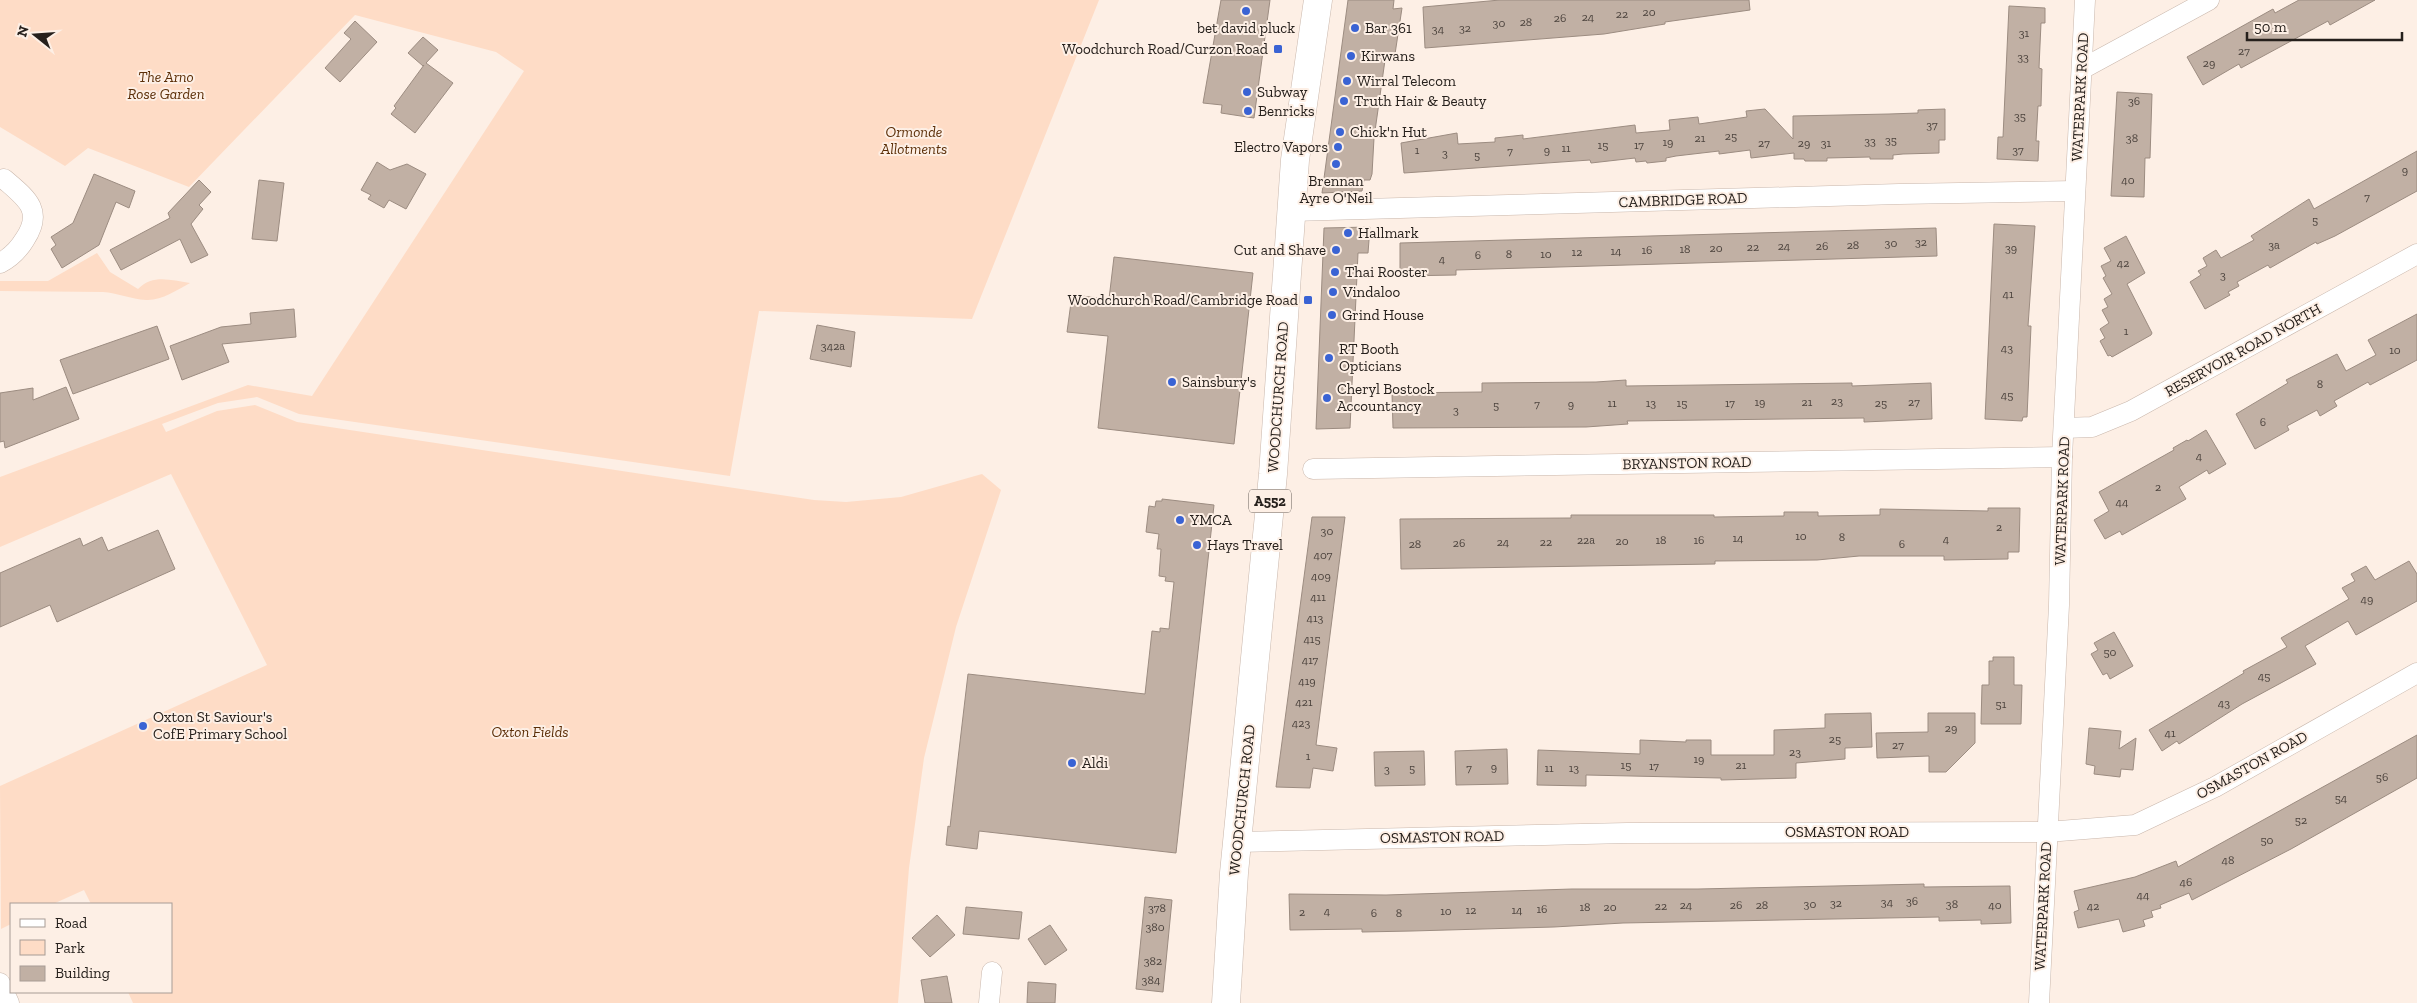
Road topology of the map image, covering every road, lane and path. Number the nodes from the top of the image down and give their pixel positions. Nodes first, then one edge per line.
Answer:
1 (1318, 0) edge
2 (2085, 0) edge
3 (2209, 0) edge
4 (2082, 69) junction
5 (4, 179) dead end
6 (2075, 191) junction
7 (1292, 211) junction
8 (2417, 254) edge
9 (0, 263) edge
10 (2064, 428) junction
11 (2062, 457) junction
12 (1312, 469) dead end
13 (2417, 673) edge
14 (2047, 832) junction
15 (1237, 842) junction
16 (992, 972) dead end
17 (0, 983) edge
18 (9, 1003) edge
19 (989, 1003) edge
20 (1226, 1003) edge
21 (2039, 1003) edge

1 - 7 highway, WOODCHURCH ROAD / A552
2 - 4 street, WATERPARK ROAD
3 - 4 street
4 - 6 street, WATERPARK ROAD
5 - 9 street
6 - 7 street, CAMBRIDGE ROAD
6 - 10 street, WATERPARK ROAD
7 - 15 highway, WOODCHURCH ROAD / A552
8 - 10 street, RESERVOIR ROAD NORTH
10 - 11 street, WATERPARK ROAD
11 - 12 street, BRYANSTON ROAD
11 - 14 street, WATERPARK ROAD
13 - 14 street, OSMASTON ROAD
14 - 15 street, OSMASTON ROAD
14 - 21 street, WATERPARK ROAD
15 - 20 highway, WOODCHURCH ROAD / A552
16 - 19 street
17 - 18 street

